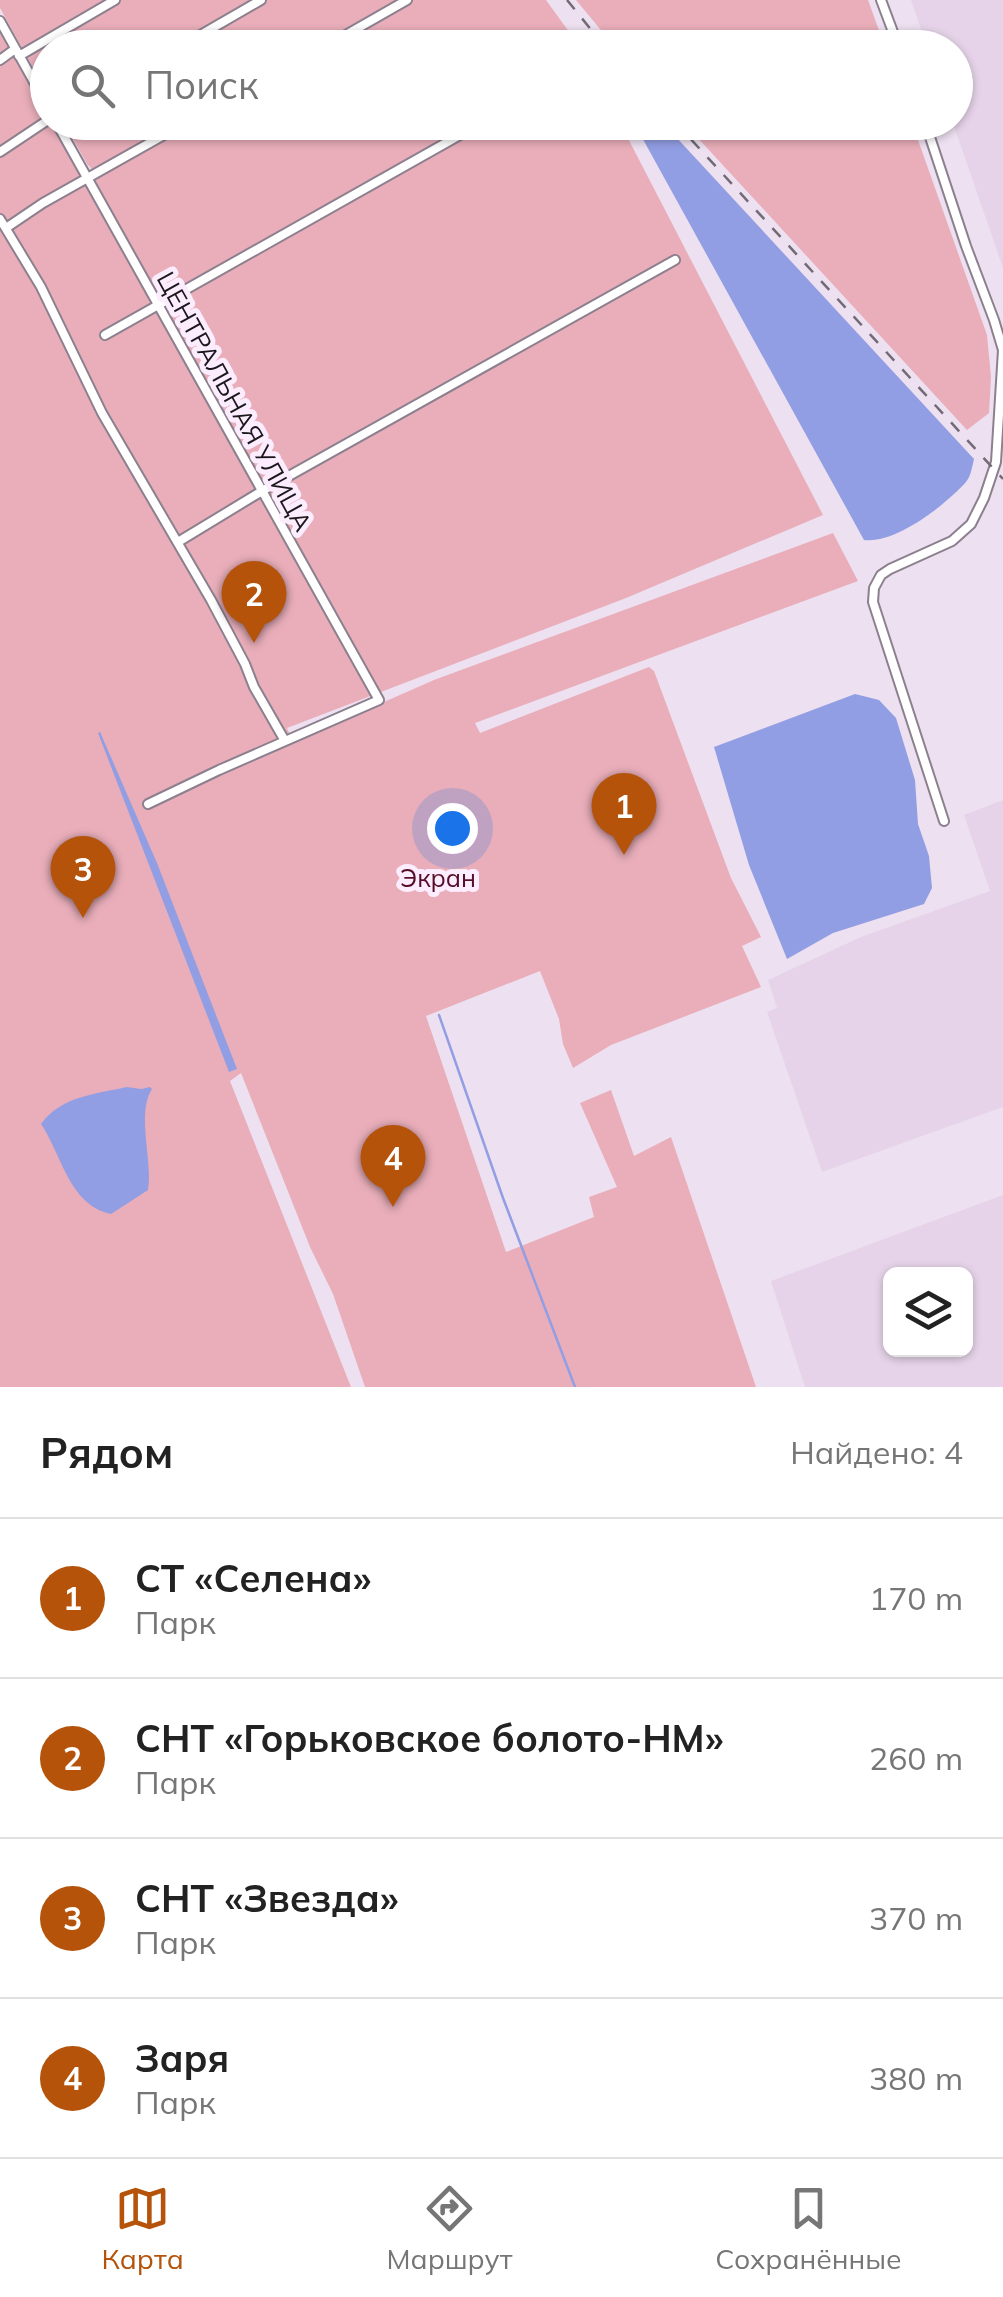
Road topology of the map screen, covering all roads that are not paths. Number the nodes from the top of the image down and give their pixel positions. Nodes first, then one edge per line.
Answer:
1 (115, 0) edge
2 (261, 0) edge
3 (407, 0) edge
4 (881, 0) edge
5 (0, 21) edge
6 (58, 30) edge
7 (209, 30) edge
8 (354, 30) edge
9 (892, 30) edge
10 (30, 45) edge
11 (17, 52) junction
12 (0, 60) edge
13 (30, 75) edge
14 (30, 132) edge
15 (66, 140) edge
16 (155, 140) edge
17 (451, 140) edge
18 (931, 140) edge
19 (0, 152) edge
20 (87, 178) junction
21 (0, 219) edge
22 (6, 228) junction
23 (675, 260) dead end
24 (158, 304) junction
25 (104, 335) dead end
26 (1001, 423) edge
27 (1000, 442) edge
28 (262, 490) junction
29 (178, 542) junction
30 (285, 741) junction
31 (148, 804) dead end
32 (944, 821) dead end

1 - 6 street
2 - 7 street
3 - 8 street
4 - 9 street
5 - 11 street
10 - 11 street
11 - 12 street
11 - 13 street
14 - 19 street
15 - 20 street, ЦЕНТРАЛЬНАЯ УЛИЦА
16 - 20 street
17 - 24 street
18 - 26 street
20 - 22 street
20 - 24 street, ЦЕНТРАЛЬНАЯ УЛИЦА
21 - 22 street
22 - 29 street
23 - 28 street
24 - 25 street
24 - 28 street, ЦЕНТРАЛЬНАЯ УЛИЦА
26 - 27 street
27 - 32 street
28 - 29 street
28 - 30 street, ЦЕНТРАЛЬНАЯ УЛИЦА
29 - 30 street
30 - 31 street

